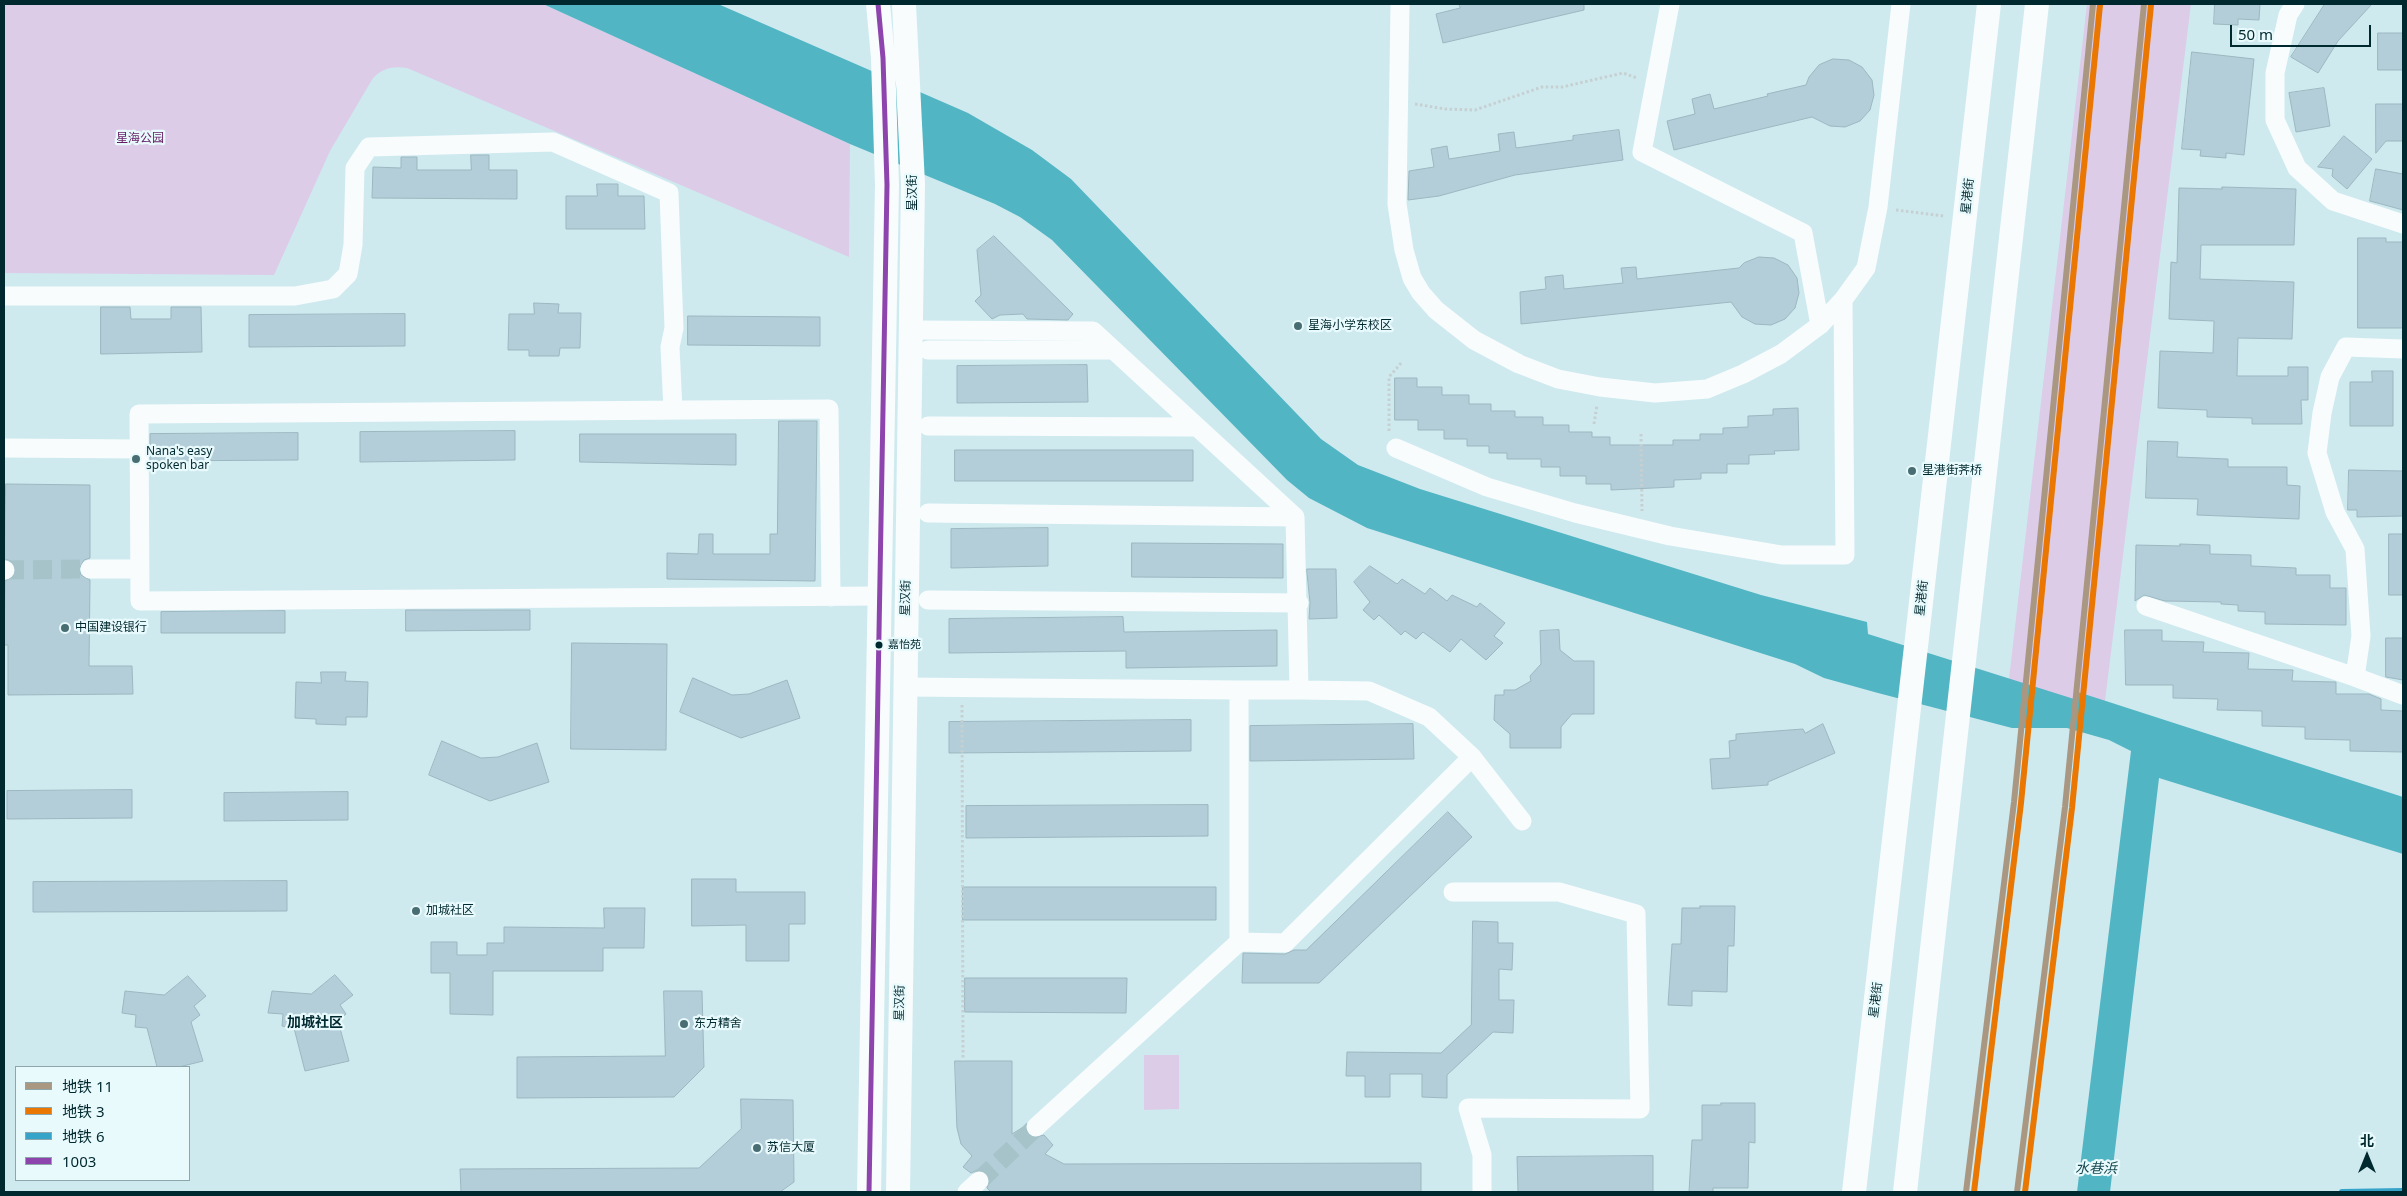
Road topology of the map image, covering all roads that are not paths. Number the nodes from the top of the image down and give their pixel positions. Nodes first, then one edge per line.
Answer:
1 (878, 4) edge
2 (904, 4) edge
3 (1400, 4) edge
4 (1670, 4) edge
5 (1901, 4) edge
6 (1989, 4) edge
7 (2037, 4) edge
8 (2296, 4) edge
9 (2403, 224) edge
10 (4, 296) edge
11 (1843, 300) junction
12 (1820, 325) junction
13 (911, 330) junction
14 (2403, 349) edge
15 (928, 350) dead end
16 (1112, 350) junction
17 (673, 410) junction
18 (928, 426) dead end
19 (1196, 427) junction
20 (4, 448) edge
21 (1396, 448) road end
22 (139, 449) junction
23 (928, 513) dead end
24 (1295, 518) junction
25 (90, 569) tunnel mouth
26 (140, 569) junction
27 (880, 596) junction
28 (831, 597) junction
29 (928, 600) dead end
30 (1298, 603) junction
31 (2146, 606) dead end
32 (2355, 677) junction
33 (904, 687) junction
34 (1239, 690) junction
35 (1299, 690) junction
36 (2403, 695) edge
37 (1472, 757) junction
38 (1522, 821) dead end
39 (1453, 892) dead end
40 (1239, 942) junction
41 (1036, 1127) tunnel mouth
42 (869, 1192) edge
43 (898, 1192) edge
44 (1482, 1192) edge
45 (1854, 1192) edge
46 (1905, 1192) edge

1 - 27 main road, 星汉街
2 - 13 main road, 星汉街
3 - 12 street
4 - 12 street
5 - 11 street
6 - 45 main road, 星港街
7 - 46 main road
8 - 9 street
10 - 17 street
11 - 12 street
11 - 21 street
13 - 16 street
13 - 33 main road, 星汉街
14 - 32 street
15 - 16 street
16 - 19 street
17 - 22 street
17 - 28 street
18 - 19 street
19 - 24 street
20 - 22 street
22 - 26 street
23 - 24 street
24 - 30 street
25 - 26 street
26 - 28 street
27 - 28 street
27 - 42 main road, 星汉街
29 - 30 street
30 - 35 street
31 - 32 street
32 - 36 street
33 - 34 street
33 - 43 main road, 星汉街
34 - 35 street
34 - 40 street
35 - 37 street
37 - 38 street
37 - 40 street
39 - 44 street
40 - 41 street

